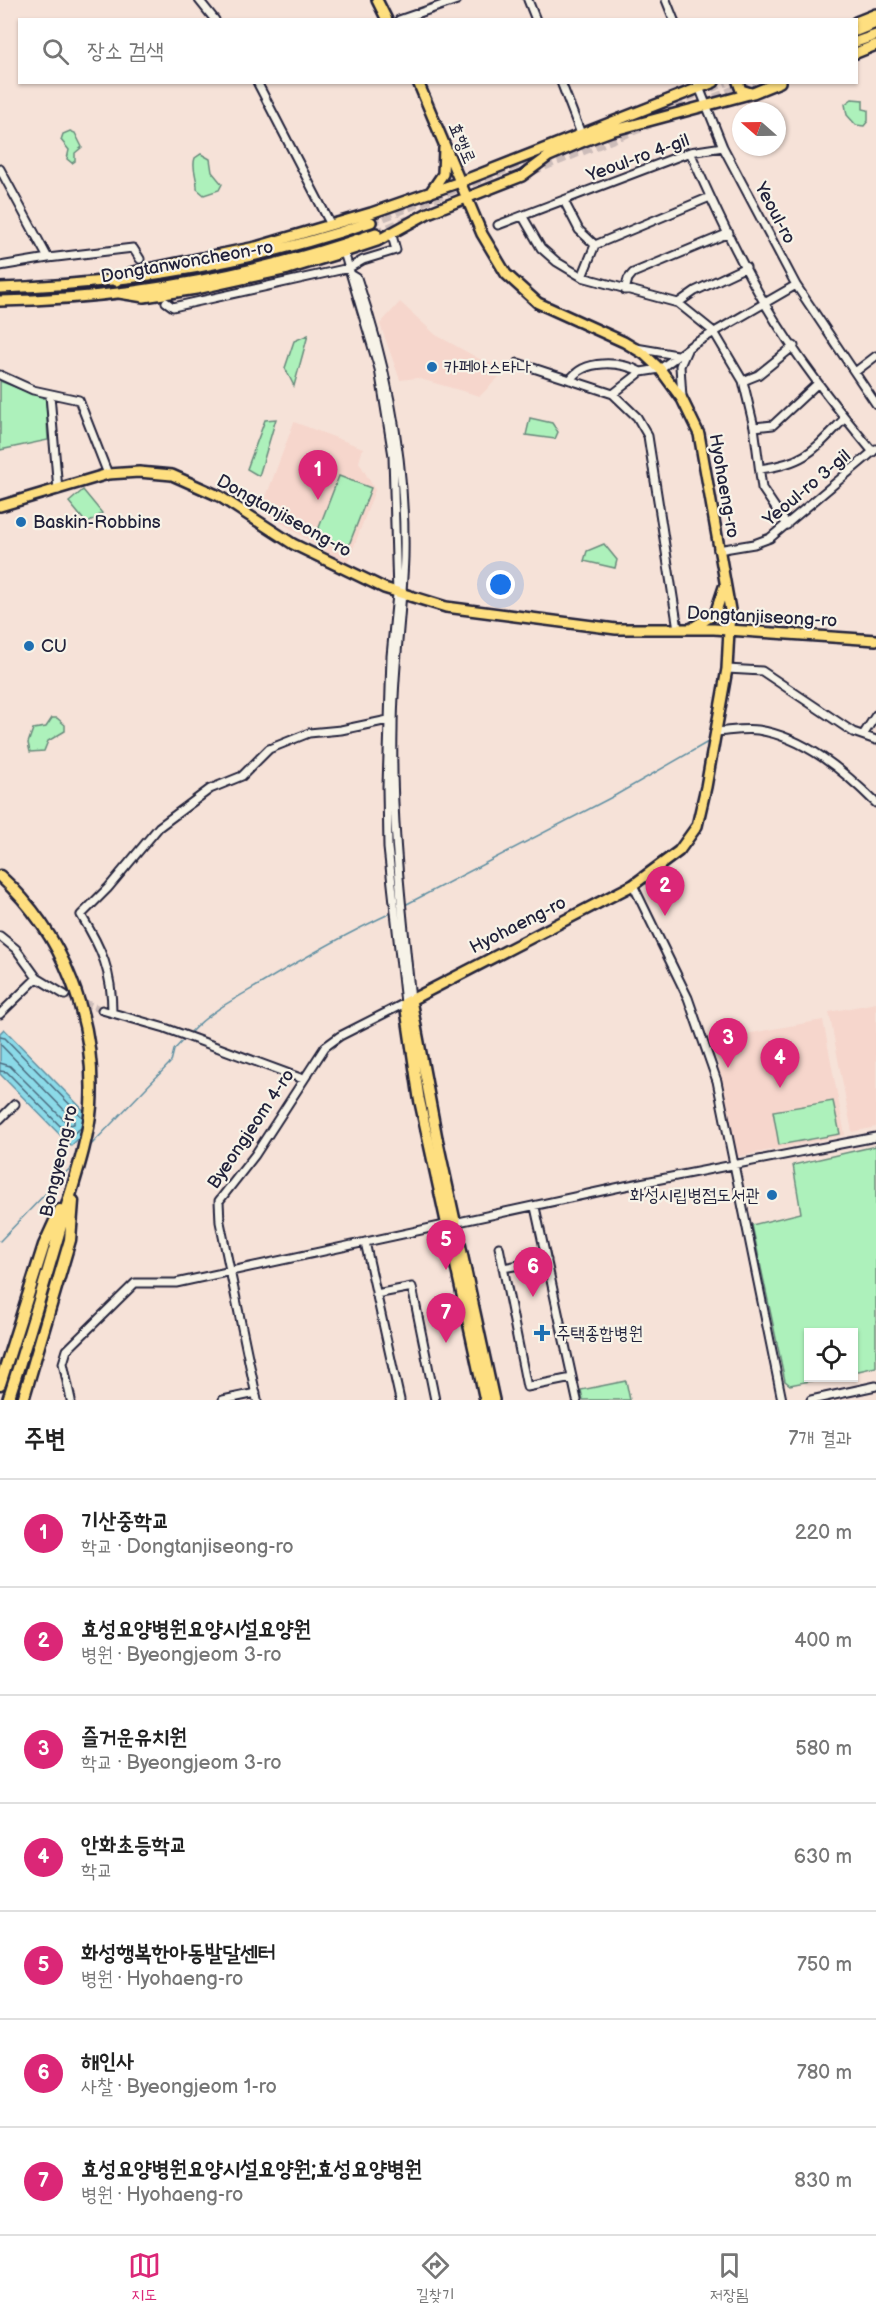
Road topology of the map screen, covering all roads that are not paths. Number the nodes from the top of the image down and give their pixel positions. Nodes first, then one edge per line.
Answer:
1 (199, 0) edge
2 (377, 0) edge
3 (457, 0) edge
4 (528, 0) edge
5 (666, 0) edge
6 (876, 14) edge
7 (213, 18) edge
8 (386, 18) edge
9 (405, 18) edge
10 (535, 18) edge
11 (673, 18) edge
12 (858, 21) edge
13 (876, 23) edge
14 (858, 30) edge
15 (876, 35) edge
16 (858, 41) edge
17 (876, 45) edge
18 (858, 52) edge
19 (258, 84) edge
20 (419, 84) edge
21 (562, 84) edge
22 (739, 84) edge
23 (775, 84) edge
24 (698, 86) edge
25 (753, 93) junction
26 (706, 105) junction
27 (582, 137) junction
28 (444, 142) junction
29 (723, 147) junction
30 (690, 152) junction
31 (0, 169) edge
32 (460, 182) junction
33 (425, 194) junction
34 (710, 197) junction
35 (467, 198) junction
36 (564, 201) junction
37 (428, 213) junction
38 (524, 217) junction
39 (371, 222) tunnel mouth
40 (331, 225) junction
41 (498, 225) dead end
42 (391, 232) junction
43 (376, 233) tunnel mouth
44 (729, 233) junction
45 (595, 245) junction
46 (344, 252) junction
47 (48, 258) junction
48 (140, 259) tunnel mouth
49 (0, 266) edge
50 (746, 267) junction
51 (350, 272) junction
52 (582, 278) junction
53 (116, 281) junction
54 (796, 285) junction
55 (0, 288) edge
56 (626, 290) junction
57 (119, 293) junction
58 (0, 301) edge
59 (166, 302) dead end
60 (678, 303) junction
61 (765, 305) junction
62 (714, 332) junction
63 (794, 346) junction
64 (688, 347) junction
65 (635, 348) junction
66 (677, 355) junction
67 (876, 356) edge
68 (518, 363) dead end
69 (660, 369) junction
70 (641, 372) junction
71 (855, 372) junction
72 (0, 375) edge
73 (570, 380) junction
74 (743, 381) junction
75 (817, 384) junction
76 (613, 394) junction
77 (50, 395) junction
78 (682, 399) junction
79 (876, 404) edge
80 (845, 418) junction
81 (754, 427) junction
82 (874, 451) edge
83 (760, 469) junction
84 (108, 474) junction
85 (57, 490) junction
86 (0, 506) edge
87 (787, 525) junction
88 (718, 550) junction
89 (725, 582) junction
90 (400, 595) junction
91 (678, 629) junction
92 (690, 629) junction
93 (729, 630) junction
94 (876, 640) edge
95 (727, 669) junction
96 (876, 715) edge
97 (388, 720) junction
98 (717, 728) junction
99 (863, 735) junction
100 (876, 740) edge
101 (876, 803) edge
102 (0, 876) edge
103 (633, 885) junction
104 (396, 892) junction
105 (0, 936) edge
106 (37, 978) junction
107 (64, 995) tunnel mouth
108 (408, 1001) junction
109 (102, 1010) tunnel mouth
110 (112, 1012) junction
111 (0, 1014) edge
112 (303, 1079) junction
113 (15, 1104) dead end
114 (0, 1119) edge
115 (876, 1137) edge
116 (733, 1167) junction
117 (76, 1176) junction
118 (535, 1207) junction
119 (450, 1224) junction
120 (365, 1242) junction
121 (499, 1247) dead end
122 (547, 1260) junction
123 (503, 1268) junction
124 (232, 1270) junction
125 (376, 1294) junction
126 (573, 1378) junction
127 (0, 1384) edge
128 (876, 1386) edge
129 (256, 1396) edge
130 (9, 1400) edge
131 (23, 1400) edge
132 (71, 1400) edge
133 (222, 1400) edge
134 (400, 1400) edge
135 (435, 1400) edge
136 (485, 1400) edge
137 (494, 1400) edge
138 (577, 1400) edge
139 (782, 1400) edge
140 (811, 1400) edge

1 - 7 street
2 - 8 main road
3 - 9 street
4 - 10 street
5 - 11 street
6 - 12 main road
13 - 14 main road
15 - 16 main road
17 - 18 main road
19 - 40 street
20 - 28 main road, 효행로
21 - 27 street
22 - 25 main road
23 - 25 main road
24 - 26 street, Yeoul-ro
24 - 27 main road
25 - 26 main road
26 - 27 main road
26 - 29 street, Yeoul-ro
27 - 32 main road
27 - 35 main road
28 - 32 main road, 효행로
28 - 33 main road
29 - 30 street, Yeoul-ro 4-gil
29 - 54 street, Yeoul-ro
30 - 34 street
30 - 36 street, Yeoul-ro 4-gil
31 - 47 street
32 - 33 main road
32 - 35 main road, Hyohaeng-ro
33 - 37 main road
33 - 40 main road
34 - 44 street
34 - 45 street
35 - 37 main road
35 - 65 main road, Hyohaeng-ro
36 - 38 street, Yeoul-ro 4-gil
36 - 45 street
37 - 42 main road
38 - 41 street, Yeoul-ro 4-gil
38 - 52 street
39 - 53 main road, Dongtanwoncheon-ro
40 - 53 main road
42 - 46 main road
42 - 51 street
43 - 57 main road, Dongtanwoncheon-ro
44 - 50 street
44 - 56 street
45 - 52 street
46 - 51 street
46 - 57 main road
47 - 48 street
47 - 49 street
50 - 60 street
50 - 61 street
51 - 59 street
51 - 90 street
52 - 56 street
53 - 55 main road, Dongtanwoncheon-ro
54 - 61 street
54 - 71 street, Yeoul-ro
56 - 60 street
57 - 58 main road, Dongtanwoncheon-ro
60 - 62 street
61 - 62 street
61 - 63 street
62 - 64 street
62 - 74 street
63 - 74 street
63 - 75 street
64 - 66 street
64 - 78 street
65 - 66 street
65 - 69 main road, Hyohaeng-ro
66 - 69 street
67 - 71 street
68 - 73 street
69 - 70 street
69 - 78 main road, Hyohaeng-ro
70 - 73 street
70 - 76 street
71 - 79 street, Yeoul-ro
72 - 77 street
73 - 76 street
74 - 81 street
75 - 80 street
75 - 81 street
76 - 91 street
77 - 84 street
77 - 85 street
78 - 88 main road, Hyohaeng-ro
80 - 82 street
80 - 83 street
81 - 83 street
82 - 87 street, Yeoul-ro 3-gil
83 - 87 street
84 - 85 main road, Dongtanjiseong-ro
84 - 90 main road, Dongtanjiseong-ro
85 - 86 main road, Dongtanjiseong-ro
87 - 88 street, Yeoul-ro 3-gil
88 - 89 main road, Hyohaeng-ro
89 - 92 main road
89 - 93 main road, Hyohaeng-ro
90 - 91 main road, Dongtanjiseong-ro
90 - 97 street
90 - 104 street
91 - 92 main road, Dongtanjiseong-ro
92 - 93 main road, Dongtanjiseong-ro
93 - 94 main road, Dongtanjiseong-ro
93 - 95 main road, Hyohaeng-ro
95 - 98 main road, Hyohaeng-ro
95 - 99 street
96 - 99 street
97 - 104 street
97 - 110 street
98 - 101 street
98 - 103 main road, Hyohaeng-ro
99 - 100 street
102 - 117 highway, Bongyeong-ro
103 - 108 main road, Hyohaeng-ro
103 - 116 street
104 - 108 street
105 - 106 street
106 - 107 street
106 - 111 street
108 - 112 street, Byeongjeom 4-ro
108 - 119 main road
109 - 110 street
110 - 112 street
112 - 124 street, Byeongjeom 4-ro
113 - 114 street
115 - 116 street
116 - 118 street
116 - 139 street
117 - 127 highway
117 - 130 highway, Bongyeong-ro
117 - 131 highway
118 - 119 street
118 - 122 street
119 - 120 street
119 - 136 main road
119 - 137 main road
120 - 124 street
120 - 125 street
121 - 123 street
122 - 123 street
122 - 126 street
123 - 126 street
124 - 129 street, Byeongjeom 4-ro
124 - 132 street
125 - 134 street
125 - 135 street
126 - 138 street
128 - 140 street
129 - 133 street, Byeongjeom 4-ro

